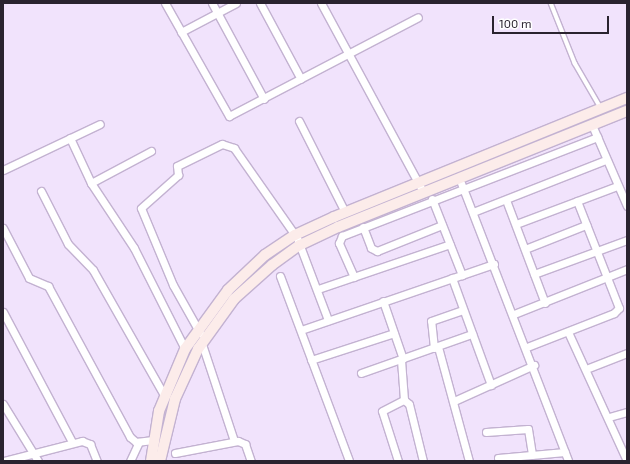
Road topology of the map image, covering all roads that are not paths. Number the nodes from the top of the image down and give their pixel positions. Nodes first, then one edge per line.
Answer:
1 (165, 3) edge
2 (212, 3) edge
3 (236, 3) edge
4 (260, 3) edge
5 (321, 3) edge
6 (551, 3) edge
7 (217, 13) junction
8 (418, 17) dead end
9 (181, 32) junction
10 (348, 52) junction
11 (301, 79) junction
12 (627, 98) edge
13 (264, 99) junction
14 (602, 109) junction
15 (627, 112) edge
16 (299, 121) dead end
17 (100, 124) dead end
18 (592, 125) junction
19 (597, 137) junction
20 (70, 138) junction
21 (151, 151) dead end
22 (606, 160) junction
23 (3, 170) edge
24 (460, 182) junction
25 (91, 183) junction
26 (617, 186) junction
27 (420, 187) junction
28 (41, 191) dead end
29 (432, 199) junction
30 (506, 200) junction
31 (577, 201) junction
32 (627, 206) edge
33 (345, 212) junction
34 (473, 212) junction
35 (516, 224) junction
36 (442, 225) junction
37 (586, 225) junction
38 (363, 227) junction
39 (3, 228) edge
40 (298, 240) junction
41 (627, 240) edge
42 (450, 244) junction
43 (525, 249) junction
44 (596, 251) junction
45 (494, 264) junction
46 (627, 269) edge
47 (534, 274) junction
48 (462, 275) junction
49 (280, 276) dead end
50 (354, 277) junction
51 (452, 278) junction
52 (607, 278) junction
53 (318, 289) junction
54 (383, 301) junction
55 (545, 303) junction
56 (463, 310) junction
57 (3, 312) edge
58 (514, 314) junction
59 (328, 320) junction
60 (301, 330) junction
61 (568, 332) junction
62 (394, 333) junction
63 (472, 334) junction
64 (201, 336) junction
65 (436, 347) junction
66 (527, 347) junction
67 (185, 349) junction
68 (627, 353) edge
69 (402, 359) junction
70 (312, 360) junction
71 (534, 365) junction
72 (586, 369) junction
73 (361, 374) dead end
74 (491, 385) junction
75 (164, 395) junction
76 (404, 400) junction
77 (454, 401) junction
78 (4, 407) edge
79 (627, 412) edge
80 (610, 417) junction
81 (486, 432) dead end
82 (153, 440) junction
83 (234, 441) junction
84 (72, 442) junction
85 (138, 442) junction
86 (565, 452) junction
87 (30, 453) junction
88 (175, 453) dead end
89 (532, 455) junction
90 (498, 458) dead end
91 (4, 461) edge
92 (38, 461) edge
93 (96, 461) edge
94 (130, 461) edge
95 (151, 461) edge
96 (160, 461) edge
97 (251, 461) edge
98 (349, 461) edge
99 (398, 461) edge
100 (423, 461) edge
101 (469, 461) edge
102 (568, 461) edge
103 (627, 461) edge

1 - 9 street
2 - 7 street
3 - 7 street
4 - 11 street
5 - 10 street
6 - 14 lane
7 - 9 street
7 - 13 street
8 - 10 street
9 - 13 street
10 - 11 street
10 - 27 street
11 - 13 street
12 - 14 street
14 - 27 street
15 - 18 street
16 - 33 street
17 - 20 street
18 - 19 street
18 - 24 street
19 - 22 street
19 - 24 street
20 - 23 street
20 - 25 street
21 - 25 street
22 - 26 street
22 - 30 street
24 - 27 street
24 - 29 street
24 - 34 street
25 - 67 street
26 - 31 street
26 - 32 street
27 - 33 street
27 - 40 street
28 - 75 street
29 - 36 street
29 - 38 street
30 - 34 street
30 - 35 street
31 - 35 street
31 - 37 street
33 - 40 street
34 - 45 street
35 - 43 street
36 - 38 street
36 - 42 street
37 - 43 street
37 - 44 street
38 - 50 street
39 - 85 street
40 - 53 street
40 - 64 street
40 - 64 street
41 - 44 street
42 - 48 street
42 - 50 street
43 - 47 street
44 - 47 street
44 - 52 street
45 - 48 street
45 - 58 street
46 - 52 street
47 - 55 street
48 - 51 street
49 - 60 street
50 - 53 street
51 - 54 street
51 - 56 street
52 - 55 street
52 - 61 street
53 - 59 street
54 - 59 street
54 - 62 street
55 - 58 street
56 - 63 street
56 - 65 street
57 - 84 street
58 - 66 street
59 - 60 street
60 - 70 street
61 - 66 street
61 - 72 street
62 - 69 street
62 - 70 street
63 - 65 street
63 - 74 street
64 - 67 street
64 - 83 street
64 - 96 street
65 - 69 street
65 - 77 street
66 - 71 street
67 - 75 street
68 - 72 street
69 - 73 street
69 - 76 street
70 - 98 street
71 - 74 street
71 - 86 street
72 - 80 street
74 - 77 street
75 - 82 street
76 - 99 street
76 - 100 street
77 - 101 street
78 - 87 street
79 - 80 street
80 - 103 street
81 - 89 street
82 - 85 street
82 - 95 street
83 - 88 street
83 - 97 street
84 - 87 street
84 - 93 street
85 - 94 street
86 - 89 street
86 - 102 street
87 - 91 street
87 - 92 street
89 - 90 street

